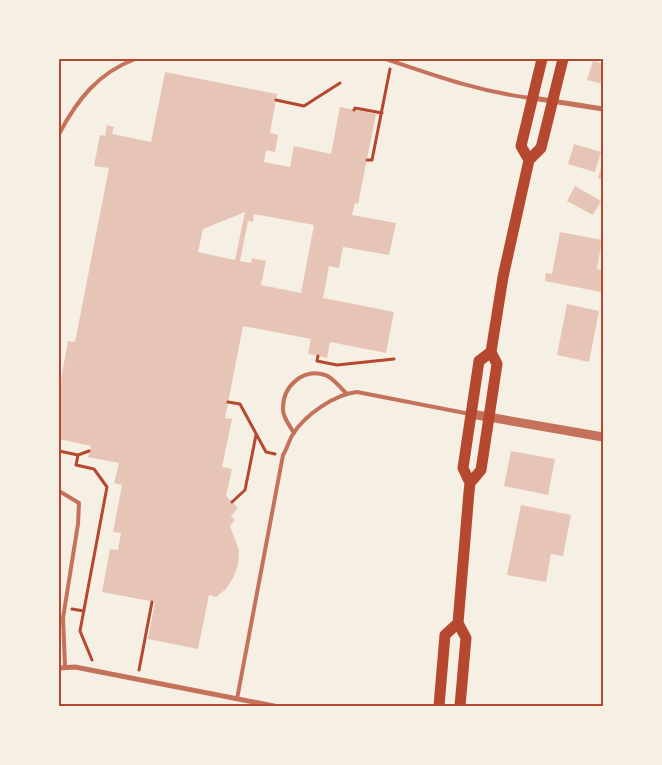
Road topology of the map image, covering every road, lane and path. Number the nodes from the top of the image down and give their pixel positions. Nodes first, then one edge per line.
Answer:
1 (135, 59) edge
2 (386, 59) edge
3 (542, 59) edge
4 (563, 59) edge
5 (392, 61) junction
6 (340, 83) dead end
7 (532, 98) junction
8 (276, 100) dead end
9 (553, 100) junction
10 (603, 109) edge
11 (354, 110) dead end
12 (382, 113) junction
13 (59, 134) edge
14 (367, 160) dead end
15 (529, 160) junction
16 (491, 352) junction
17 (318, 356) dead end
18 (394, 359) dead end
19 (346, 393) junction
20 (228, 402) dead end
21 (471, 414) junction
22 (489, 417) junction
23 (294, 433) junction
24 (256, 434) junction
25 (603, 437) edge
26 (59, 451) edge
27 (89, 451) dead end
28 (78, 455) junction
29 (283, 455) junction
30 (470, 483) junction
31 (59, 491) edge
32 (232, 502) dead end
33 (152, 602) dead end
34 (458, 623) junction
35 (65, 666) junction
36 (59, 668) edge
37 (96, 672) junction
38 (137, 680) junction
39 (237, 699) junction
40 (274, 706) edge
41 (439, 706) edge
42 (460, 706) edge

1 - 13 lane
2 - 5 lane
3 - 7 main road
4 - 9 main road
5 - 7 lane
5 - 12 path
6 - 8 path
7 - 9 street
7 - 15 main road
9 - 10 street
9 - 15 main road
11 - 12 path
12 - 14 path
15 - 16 main road
16 - 21 main road
16 - 22 main road
17 - 18 path
19 - 21 lane
19 - 23 lane
19 - 23 lane
20 - 24 path
21 - 22 street
21 - 30 main road
22 - 25 street
22 - 30 main road
23 - 29 lane
24 - 29 path
24 - 32 path
26 - 28 path
27 - 28 path
28 - 37 path
29 - 39 lane
30 - 34 main road
31 - 35 lane
33 - 38 path
34 - 41 main road
34 - 42 main road
35 - 36 street
35 - 37 street
37 - 38 street
38 - 39 street
39 - 40 street

